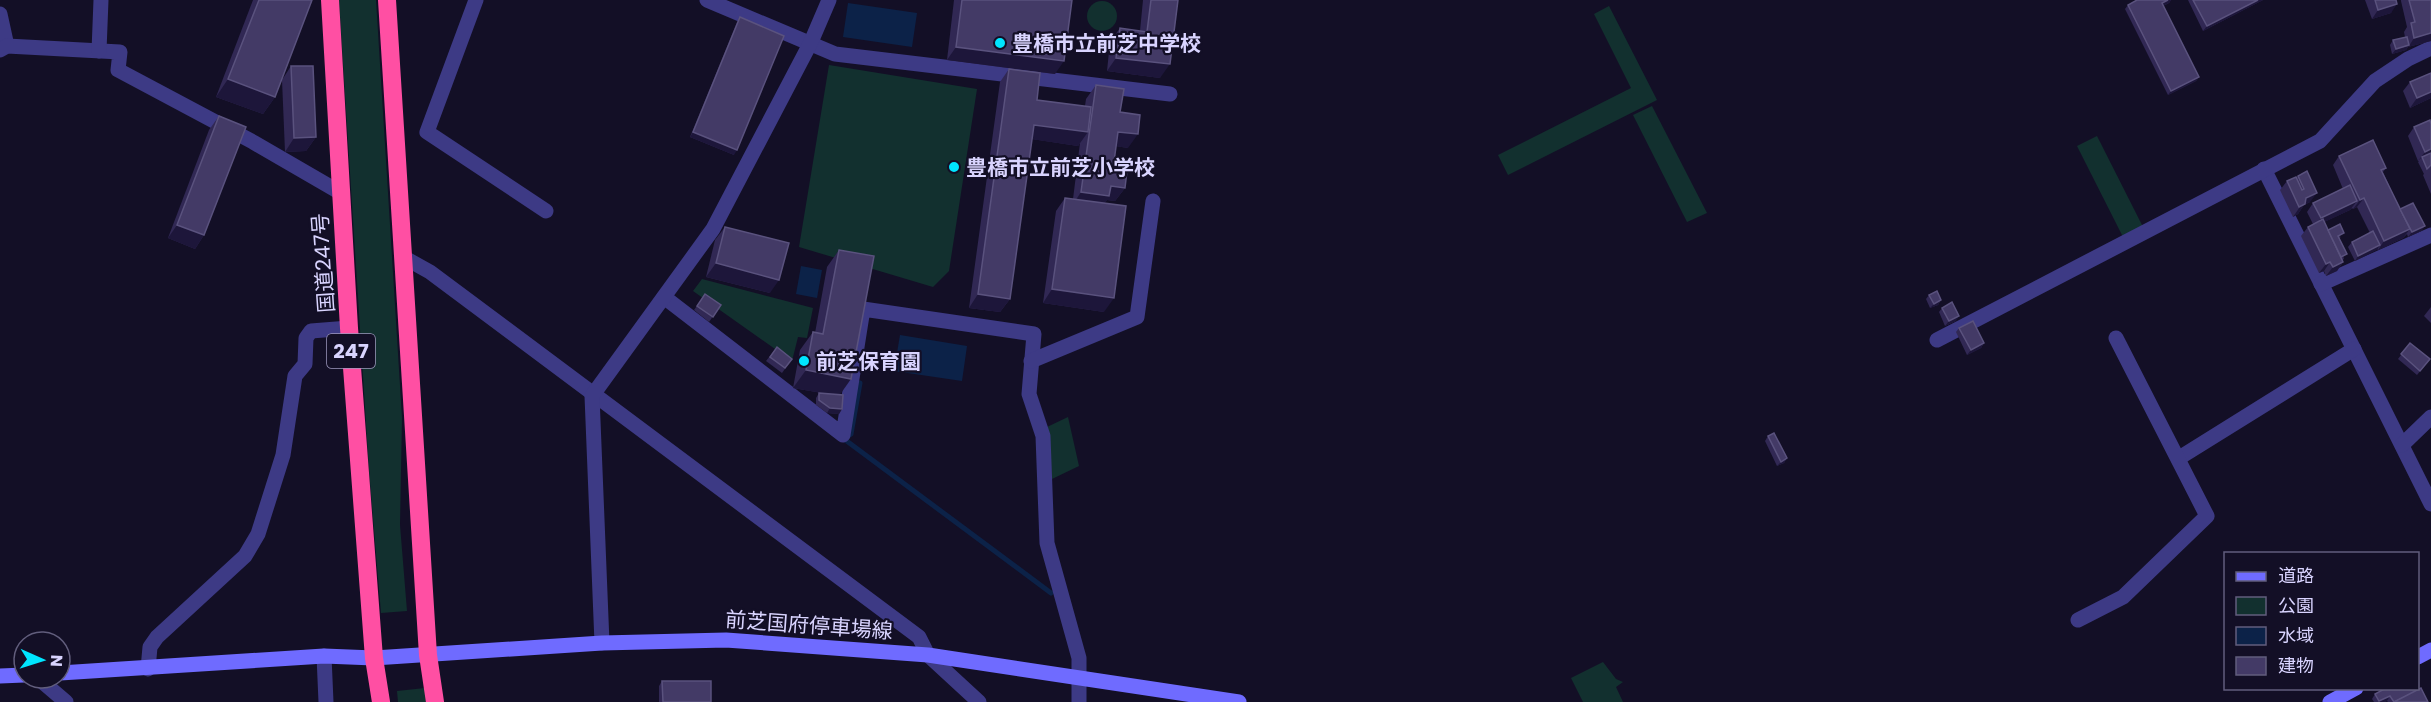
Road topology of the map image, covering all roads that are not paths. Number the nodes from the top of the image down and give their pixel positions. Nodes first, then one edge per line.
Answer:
1 (101, 0) edge
2 (330, 0) edge
3 (387, 0) edge
4 (476, 0) edge
5 (707, 0) edge
6 (829, 0) edge
7 (0, 14) edge
8 (811, 42) junction
9 (3, 48) edge
10 (2431, 48) edge
11 (99, 51) junction
12 (1170, 94) dead end
13 (2265, 170) junction
14 (341, 193) junction
15 (1153, 201) dead end
16 (546, 211) dead end
17 (2431, 235) edge
18 (403, 257) junction
19 (2321, 284) junction
20 (664, 297) junction
21 (349, 328) junction
22 (2116, 338) dead end
23 (1937, 340) dead end
24 (2354, 349) junction
25 (1031, 361) junction
26 (592, 396) junction
27 (2431, 417) edge
28 (2402, 445) junction
29 (2179, 458) junction
30 (2431, 504) edge
31 (2078, 620) dead end
32 (602, 643) junction
33 (428, 655) junction
34 (928, 655) junction
35 (324, 656) junction
36 (374, 658) junction
37 (148, 669) junction
38 (72, 672) edge
39 (1079, 678) junction
40 (52, 690) edge
41 (2352, 690) edge
42 (66, 702) edge
43 (326, 702) edge
44 (381, 702) edge
45 (435, 702) edge
46 (979, 702) edge
47 (1079, 702) edge
48 (1239, 702) edge
49 (2330, 702) edge

1 - 11 street
2 - 14 highway, 国道247号 / 247
3 - 18 highway
4 - 16 street
5 - 8 street
6 - 8 street
7 - 9 street
8 - 12 street
8 - 20 street
9 - 11 street
10 - 13 street
11 - 14 street
13 - 19 street
13 - 23 street
14 - 21 highway, 国道247号 / 247
15 - 25 street
17 - 19 street
18 - 26 street
18 - 33 highway
19 - 24 street
20 - 25 street
20 - 26 street
21 - 36 highway, 国道247号 / 247
21 - 37 street
22 - 29 street
24 - 28 street
24 - 29 street
25 - 39 street
26 - 32 street
26 - 34 street
27 - 28 street
28 - 30 street
29 - 31 street
32 - 33 main road, 前芝国府停車場線
32 - 34 main road, 前芝国府停車場線
33 - 36 main road, 前芝国府停車場線
33 - 45 highway
34 - 39 main road, 前芝国府停車場線
34 - 46 street
35 - 36 main road, 前芝国府停車場線
35 - 37 main road, 前芝国府停車場線
35 - 43 street
36 - 44 highway, 国道247号 / 247
37 - 38 main road, 前芝国府停車場線
39 - 47 street
39 - 48 main road, 前芝国府停車場線
40 - 42 street
41 - 49 main road

